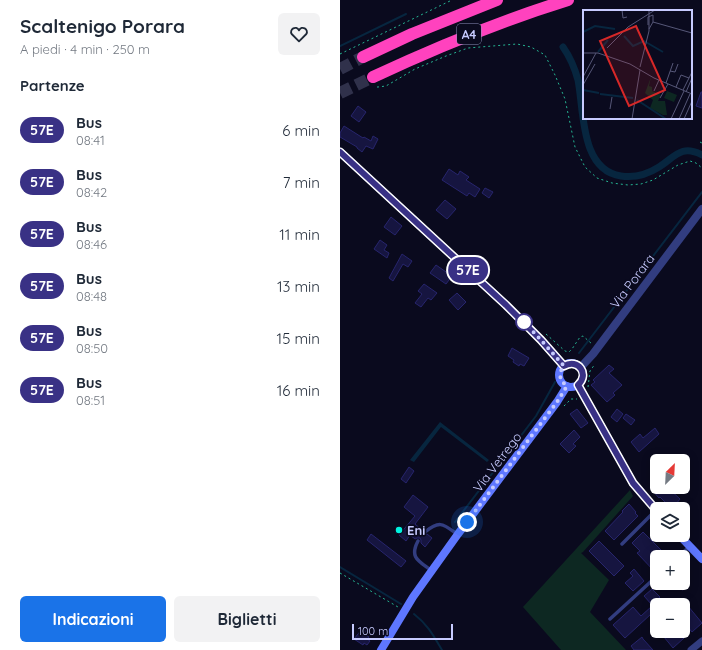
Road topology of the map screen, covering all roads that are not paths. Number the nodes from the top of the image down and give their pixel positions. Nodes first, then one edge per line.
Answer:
1 (497, 0) edge
2 (568, 0) edge
3 (363, 57) tunnel mouth
4 (375, 82) tunnel mouth
5 (340, 152) edge
6 (702, 209) edge
7 (564, 366) junction
8 (580, 368) junction
9 (578, 385) junction
10 (567, 386) junction
11 (650, 504) edge
12 (650, 517) edge
13 (425, 532) dead end
14 (458, 534) junction
15 (418, 541) dead end
16 (686, 542) edge
17 (622, 544) dead end
18 (690, 546) junction
19 (686, 550) edge
20 (702, 559) edge
21 (432, 571) junction
22 (650, 582) edge
23 (610, 619) dead end
24 (702, 641) edge
25 (381, 650) edge
26 (691, 650) edge

1 - 3 highway, A4
2 - 4 highway, A4
5 - 7 main road
6 - 8 street, Via Porara
7 - 8 main road
7 - 10 main road
8 - 9 main road
9 - 10 main road
9 - 11 main road
10 - 14 main road, Via Vetrego
12 - 17 lane
13 - 14 lane
14 - 21 main road, Via Vetrego
15 - 21 lane
16 - 18 main road
18 - 19 lane
18 - 20 main road
21 - 25 main road, Via Vetrego
22 - 23 lane
24 - 26 street

